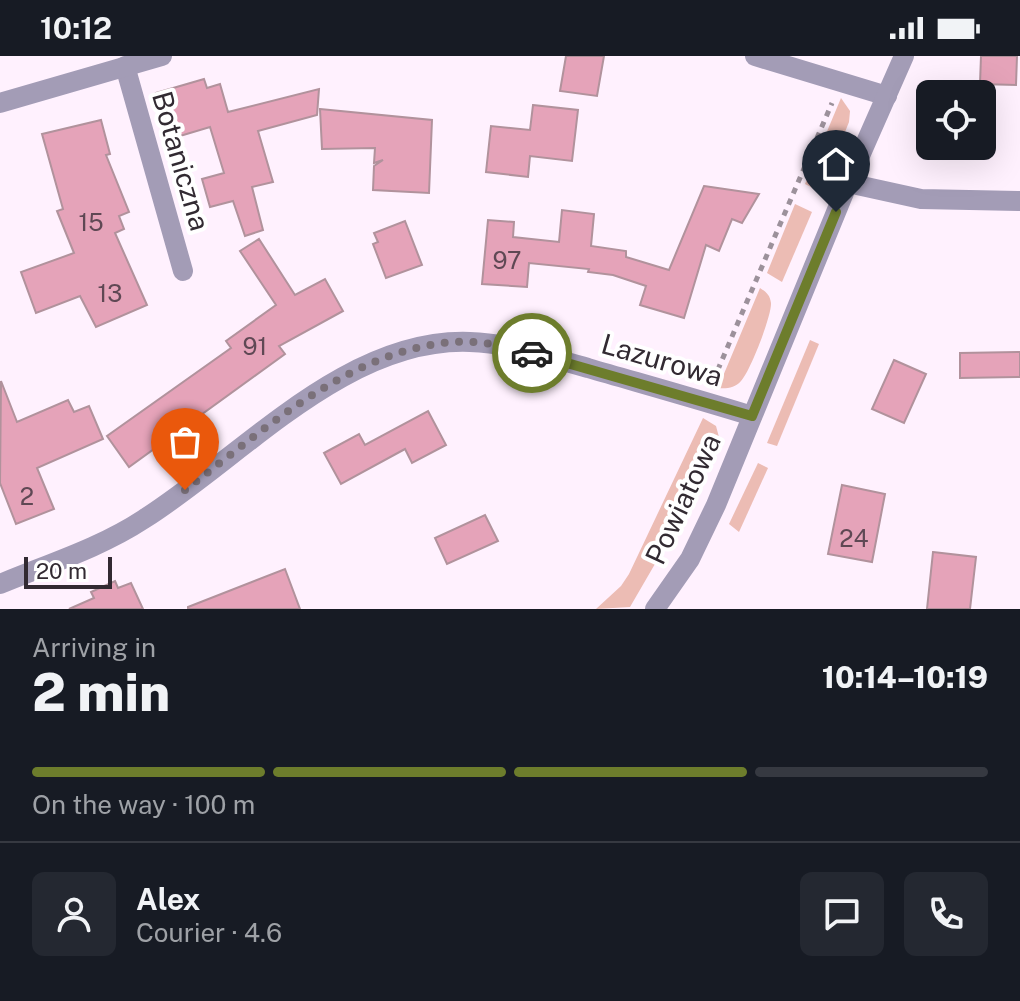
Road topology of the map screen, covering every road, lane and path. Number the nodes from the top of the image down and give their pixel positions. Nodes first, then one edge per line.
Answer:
1 (162, 56) edge
2 (755, 56) edge
3 (904, 56) edge
4 (125, 66) junction
5 (836, 94) dead end
6 (887, 96) junction
7 (0, 103) edge
8 (848, 183) junction
9 (1020, 201) edge
10 (183, 271) dead end
11 (710, 390) dead end
12 (752, 416) junction
13 (0, 584) edge
14 (655, 609) edge

1 - 4 street, Botaniczna
2 - 6 street
3 - 6 street, Powiatowa
4 - 7 street, Botaniczna
4 - 10 street, Botaniczna
5 - 11 path
6 - 8 street, Powiatowa
8 - 9 street
8 - 12 street, Powiatowa
12 - 13 street, Lazurowa
12 - 14 street, Powiatowa

